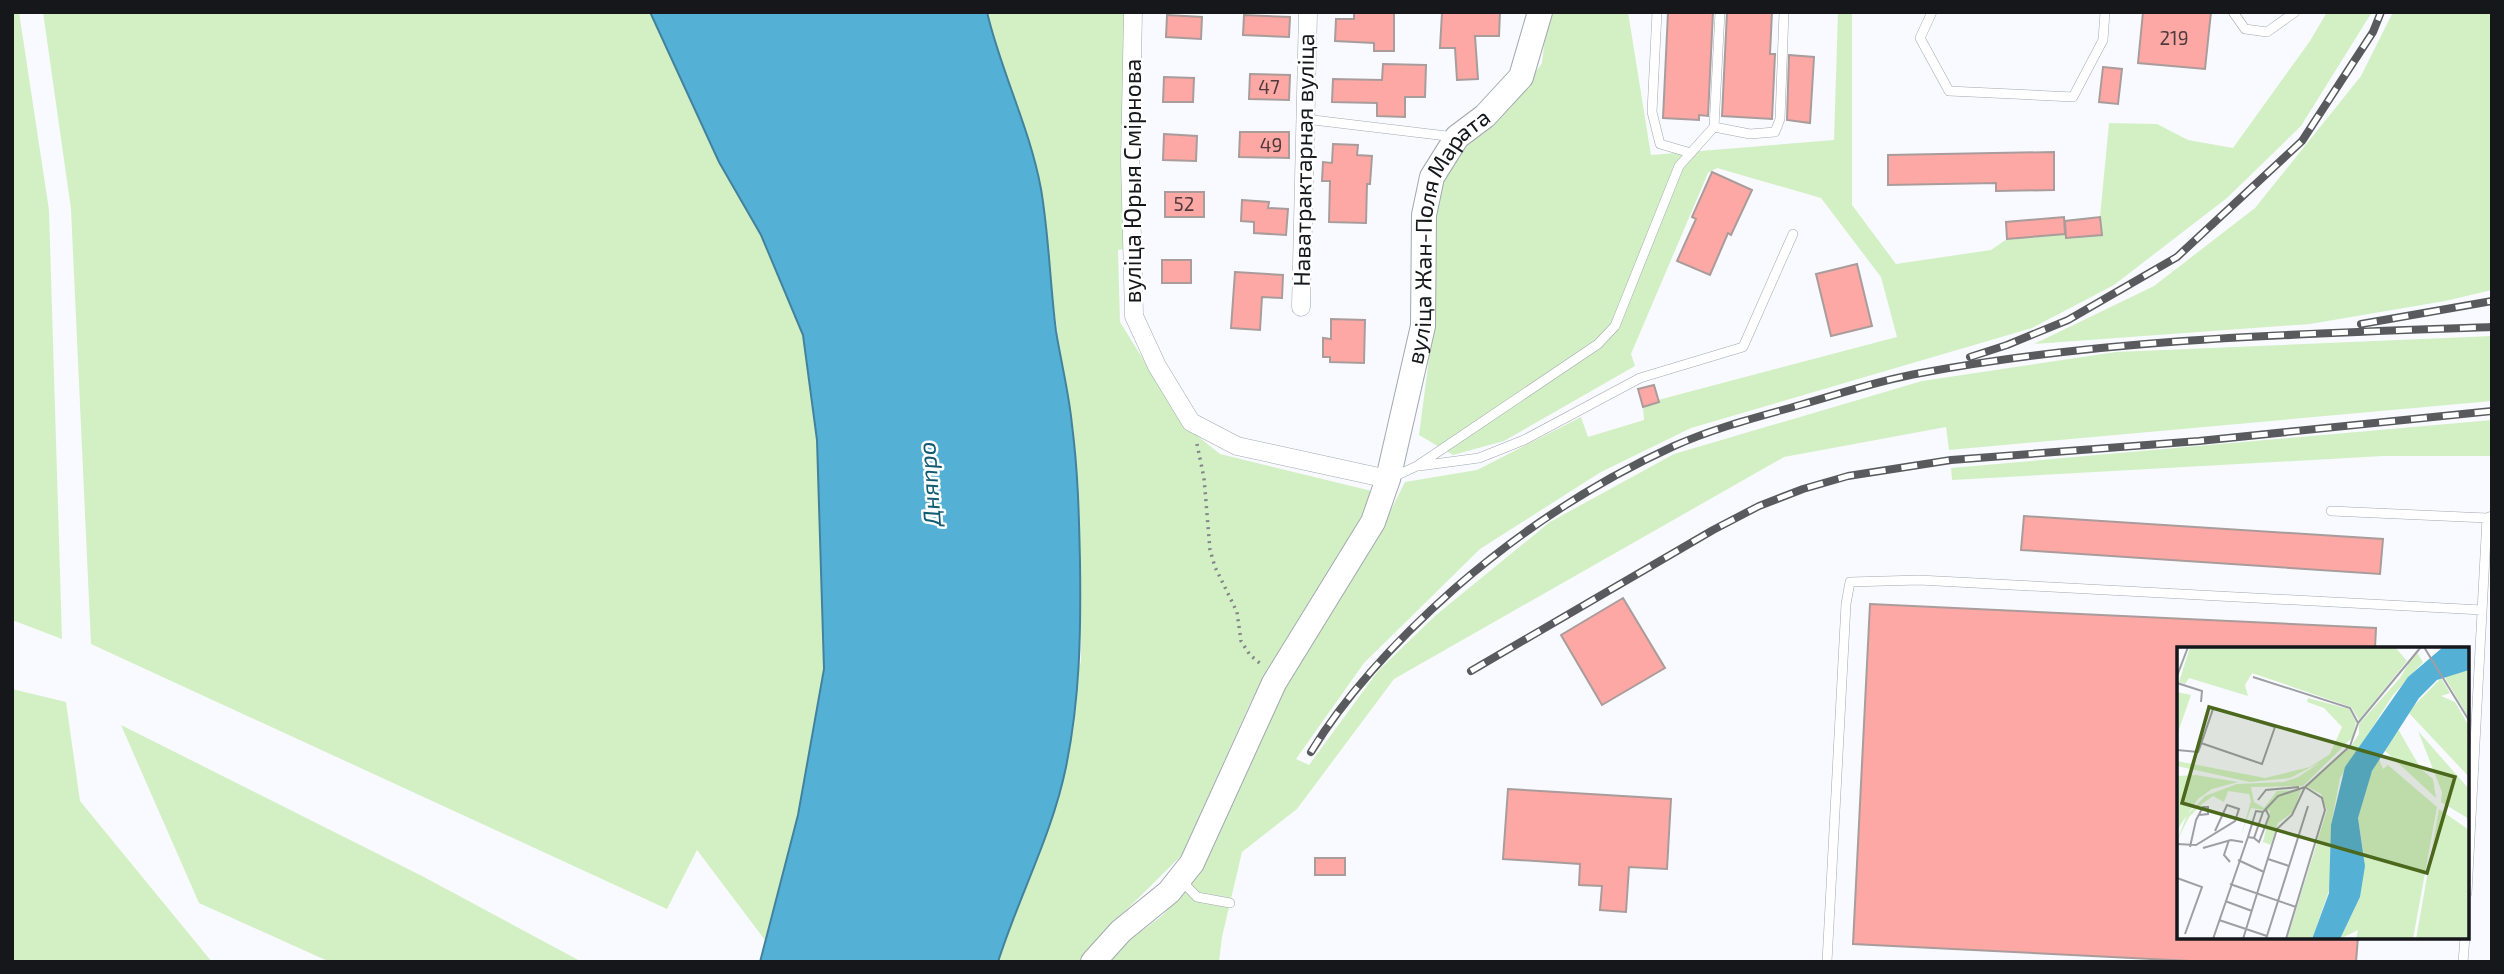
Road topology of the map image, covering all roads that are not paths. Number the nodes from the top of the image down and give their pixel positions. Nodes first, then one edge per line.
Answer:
1 (1133, 12) edge
2 (1308, 12) edge
3 (1540, 12) edge
4 (1657, 12) edge
5 (1720, 12) edge
6 (1784, 12) edge
7 (1932, 12) edge
8 (2105, 12) edge
9 (2233, 12) edge
10 (2295, 12) edge
11 (1305, 119) junction
12 (1714, 127) junction
13 (1457, 137) junction
14 (1690, 153) junction
15 (1793, 234) dead end
16 (1301, 307) dead end
17 (1418, 466) junction
18 (1388, 479) junction
19 (2331, 511) dead end
20 (2490, 517) edge
21 (2488, 576) edge
22 (2483, 610) junction
23 (2469, 858) edge
24 (1180, 878) junction
25 (1230, 903) dead end
26 (2465, 939) edge
27 (1093, 962) edge
28 (1826, 962) edge
29 (2463, 962) edge

1 - 18 street, вуліца Юрыя Смірнова
2 - 11 street, Наватрактарная вуліца
3 - 13 street, вуліца Жан-Поля Марата
4 - 14 lane
5 - 12 lane
6 - 12 lane
7 - 8 lane
9 - 10 lane
11 - 13 lane
11 - 16 street, Наватрактарная вуліца
12 - 14 lane
13 - 18 street, вуліца Жан-Поля Марата
14 - 17 lane
15 - 17 lane
17 - 18 lane
18 - 24 street, вуліца Жан-Поля Марата
19 - 20 lane
20 - 21 lane
21 - 22 lane
22 - 23 lane
22 - 28 lane
24 - 25 lane
24 - 27 street, вуліца Жан-Поля Марата
26 - 29 lane

